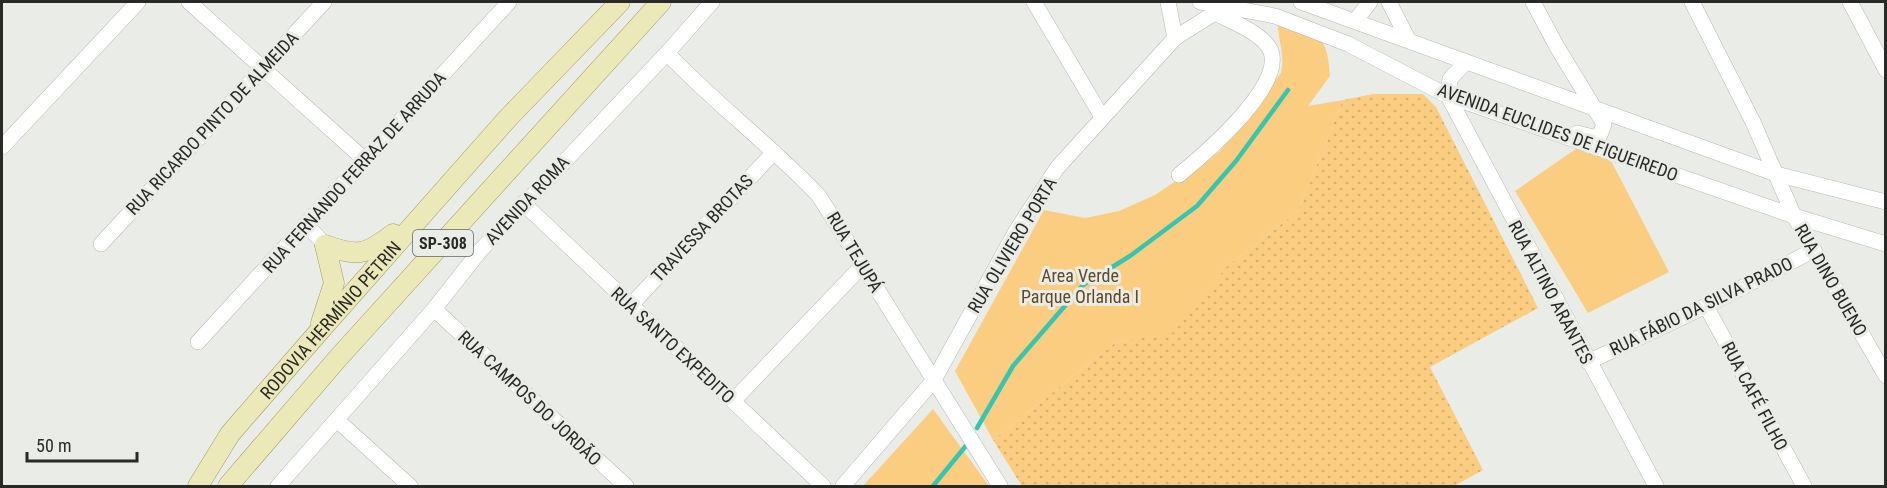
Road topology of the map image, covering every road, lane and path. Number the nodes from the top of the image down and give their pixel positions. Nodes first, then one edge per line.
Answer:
1 (138, 2) edge
2 (189, 2) edge
3 (324, 2) edge
4 (509, 2) edge
5 (620, 2) edge
6 (662, 2) edge
7 (712, 2) edge
8 (1034, 2) edge
9 (1168, 2) edge
10 (1200, 2) edge
11 (1301, 2) edge
12 (1370, 2) edge
13 (1389, 2) edge
14 (1533, 2) edge
15 (1692, 2) edge
16 (1850, 2) edge
17 (1219, 10) junction
18 (1355, 21) junction
19 (1174, 38) junction
20 (1409, 41) junction
21 (667, 53) junction
22 (1465, 63) junction
23 (264, 67) junction
24 (1886, 70) edge
25 (1449, 96) junction
26 (1596, 110) junction
27 (1102, 117) junction
28 (1512, 119) junction
29 (2, 147) edge
30 (774, 152) junction
31 (365, 160) junction
32 (1179, 174) dead end
33 (1776, 174) junction
34 (435, 200) junction
35 (1886, 202) edge
36 (524, 203) junction
37 (1794, 216) junction
38 (306, 224) junction
39 (101, 244) dead end
40 (1886, 244) edge
41 (325, 245) junction
42 (1814, 250) junction
43 (862, 266) junction
44 (631, 305) junction
45 (1706, 306) junction
46 (434, 309) junction
47 (316, 334) junction
48 (198, 342) dead end
49 (1588, 362) junction
50 (1886, 376) edge
51 (934, 380) junction
52 (733, 401) junction
53 (338, 421) junction
54 (198, 486) edge
55 (228, 486) edge
56 (278, 486) edge
57 (410, 486) edge
58 (626, 486) edge
59 (823, 486) edge
60 (843, 486) edge
61 (1000, 486) edge
62 (1656, 486) edge
63 (1804, 486) edge

1 - 29 street
2 - 23 street
3 - 23 street, RUA RICARDO PINTO DE ALMEIDA
4 - 31 street, RUA FERNANDO FERRAZ DE ARRUDA
5 - 34 main road, RODOVIA HERMÍNIO PETRIN / SP-308
6 - 55 main road, SP-308
7 - 21 street, AVENIDA ROMA
8 - 27 street
9 - 19 street
10 - 17 street, AVENIDA EUCLIDES DE FIGUEIREDO
11 - 18 street, AVENIDA EUCLIDES DE FIGUEIREDO
12 - 18 street
13 - 20 street
14 - 26 street
15 - 33 street, RUA DINO BUENO
16 - 24 street
17 - 19 street, RUA OLIVIERO PORTA
17 - 25 street, AVENIDA EUCLIDES DE FIGUEIREDO
17 - 32 street
18 - 20 street, AVENIDA EUCLIDES DE FIGUEIREDO
19 - 27 street, RUA OLIVIERO PORTA
20 - 22 street, AVENIDA EUCLIDES DE FIGUEIREDO
21 - 30 street, RUA TEJUPÁ
21 - 36 street, AVENIDA ROMA
22 - 25 street
22 - 26 street, AVENIDA EUCLIDES DE FIGUEIREDO
23 - 31 street
23 - 39 street, RUA RICARDO PINTO DE ALMEIDA
25 - 28 street, AVENIDA EUCLIDES DE FIGUEIREDO
25 - 49 street, RUA ALTINO ARANTES
26 - 28 street
26 - 33 street, AVENIDA EUCLIDES DE FIGUEIREDO
27 - 51 street, RUA OLIVIERO PORTA
28 - 37 street, AVENIDA EUCLIDES DE FIGUEIREDO
30 - 43 street, RUA TEJUPÁ
30 - 44 street, TRAVESSA BROTAS
31 - 38 street, RUA FERNANDO FERRAZ DE ARRUDA
33 - 35 street, AVENIDA EUCLIDES DE FIGUEIREDO
33 - 37 street, RUA DINO BUENO
34 - 41 main road
34 - 47 main road, RODOVIA HERMÍNIO PETRIN / SP-308
36 - 44 street, RUA SANTO EXPEDITO
36 - 46 street, AVENIDA ROMA
37 - 40 street, AVENIDA EUCLIDES DE FIGUEIREDO
37 - 42 street, RUA DINO BUENO
38 - 41 street
38 - 48 street, RUA FERNANDO FERRAZ DE ARRUDA
41 - 47 main road
42 - 45 street, RUA FÁBIO DA SILVA PRADO
42 - 50 street, RUA DINO BUENO
43 - 51 street, RUA TEJUPÁ
43 - 52 street
44 - 52 street, RUA SANTO EXPEDITO
45 - 49 street, RUA FÁBIO DA SILVA PRADO
45 - 63 street, RUA CAFÉ FILHO
46 - 53 street, AVENIDA ROMA
46 - 58 street, RUA CAMPOS DO JORDÃO
47 - 54 main road, RODOVIA HERMÍNIO PETRIN / SP-308
49 - 62 street, RUA ALTINO ARANTES
51 - 60 street, RUA OLIVIERO PORTA
51 - 61 street, RUA TEJUPÁ
52 - 59 street, RUA SANTO EXPEDITO
53 - 56 street, AVENIDA ROMA
53 - 57 street

